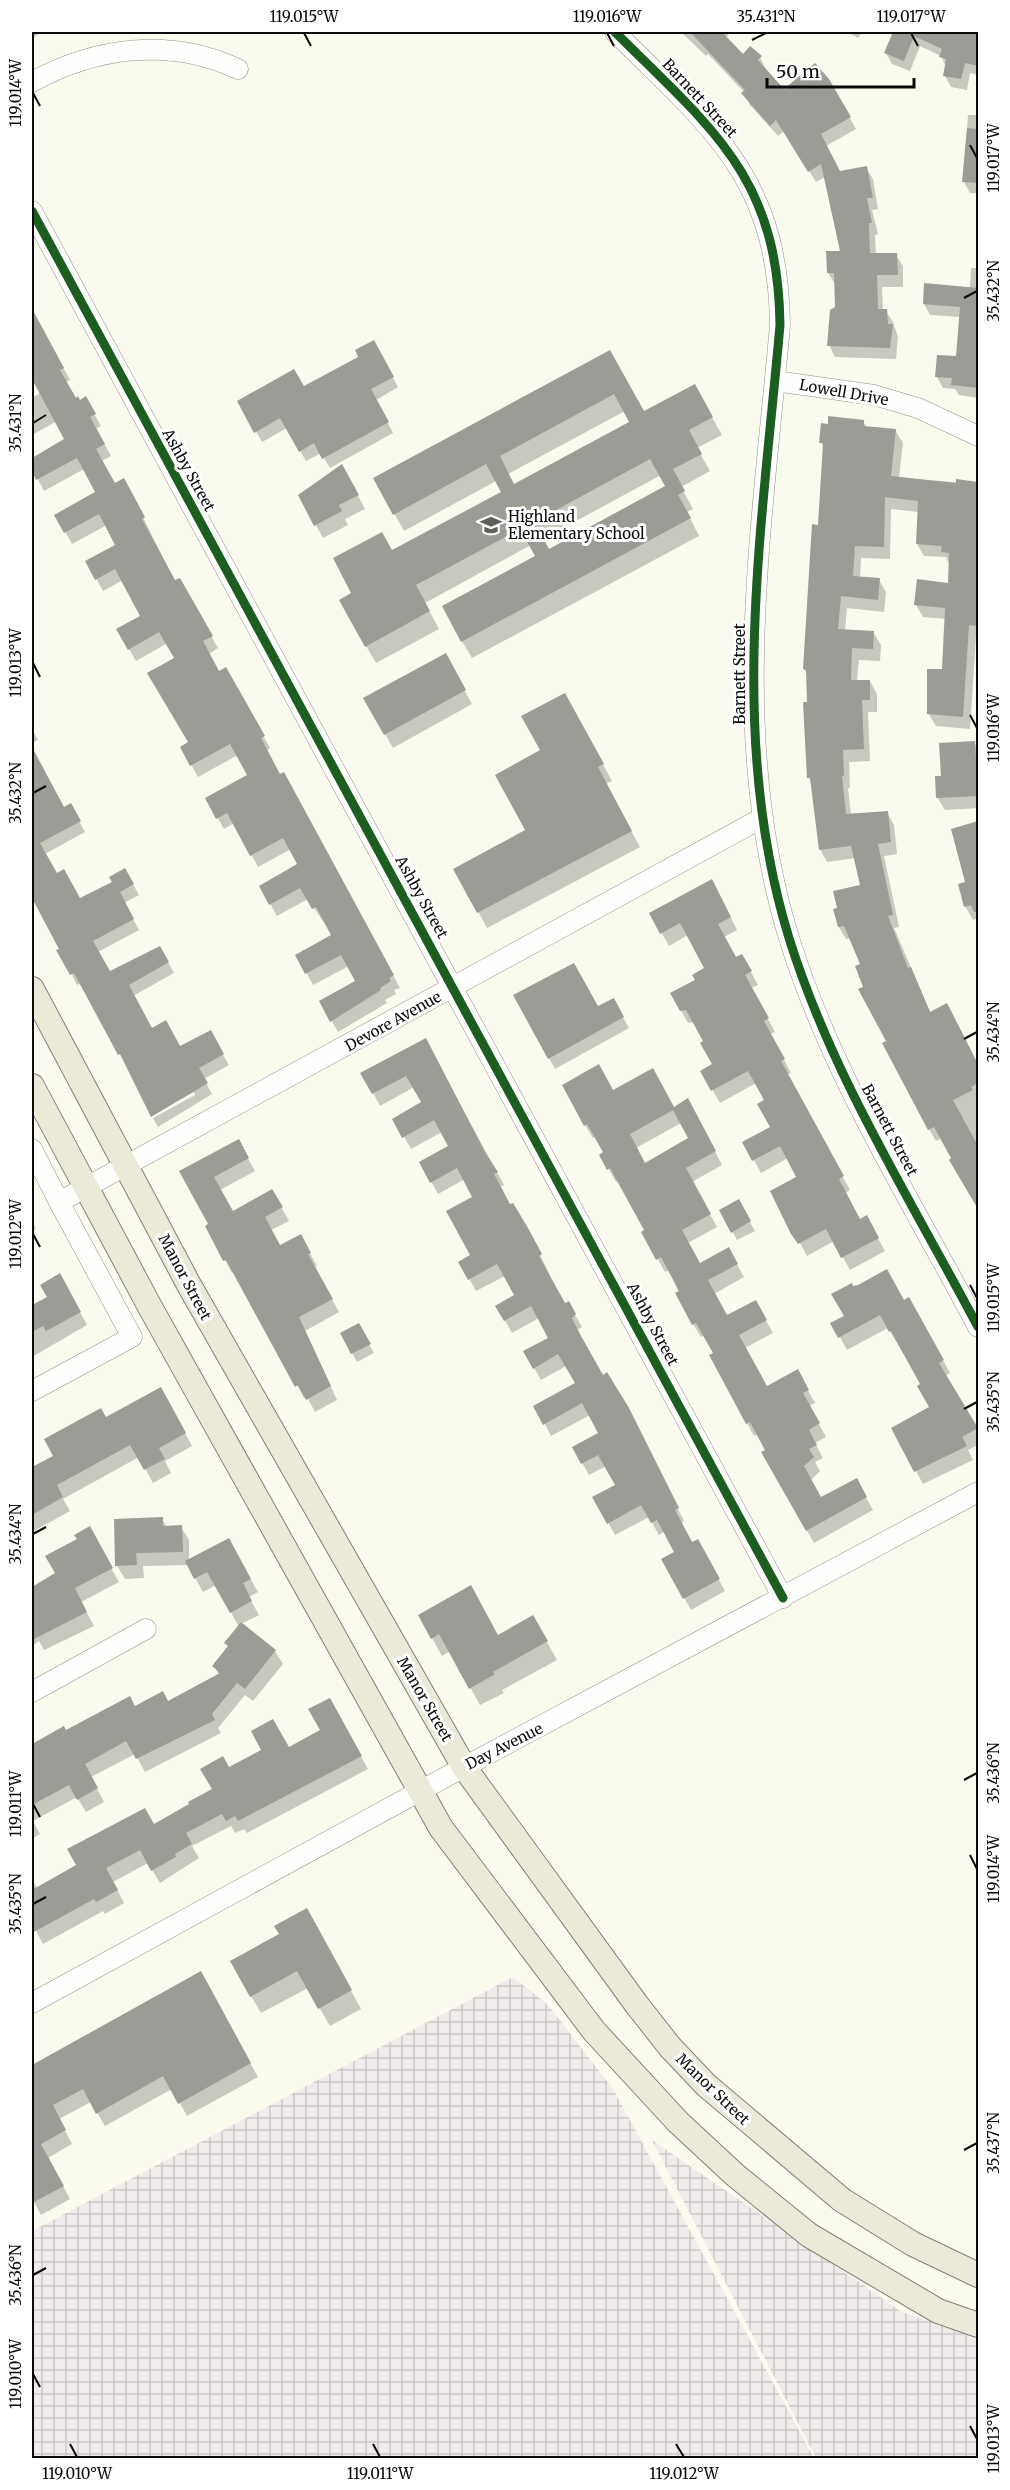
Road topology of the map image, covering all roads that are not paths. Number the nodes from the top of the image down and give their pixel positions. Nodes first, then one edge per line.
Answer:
1 (615, 32) edge
2 (238, 69) dead end
3 (32, 82) edge
4 (32, 211) edge
5 (775, 381) junction
6 (978, 436) edge
7 (762, 818) junction
8 (454, 987) junction
9 (32, 989) edge
10 (32, 1086) edge
11 (32, 1149) edge
12 (127, 1165) junction
13 (86, 1187) junction
14 (58, 1202) junction
15 (978, 1327) edge
16 (32, 1391) edge
17 (978, 1492) edge
18 (783, 1598) junction
19 (146, 1629) dead end
20 (32, 1692) edge
21 (464, 1767) junction
22 (420, 1791) junction
23 (32, 2003) edge
24 (978, 2275) edge
25 (978, 2325) edge

1 - 5 street, Barnett Street
2 - 3 street
4 - 8 street, Ashby Street
5 - 6 street, Lowell Drive
5 - 7 street, Barnett Street
7 - 8 street, Devore Avenue
7 - 15 street, Barnett Street
8 - 12 street, Devore Avenue
8 - 18 street, Ashby Street
9 - 12 main road, Manor Street
10 - 13 main road
11 - 14 street
12 - 13 street, Devore Avenue
12 - 21 main road, Manor Street
13 - 14 street, Devore Avenue
13 - 22 main road
14 - 16 street
17 - 18 street, Day Avenue
18 - 21 street, Day Avenue
19 - 20 street
21 - 22 street, Day Avenue
21 - 24 main road, Manor Street
22 - 23 street, Day Avenue
22 - 25 main road

